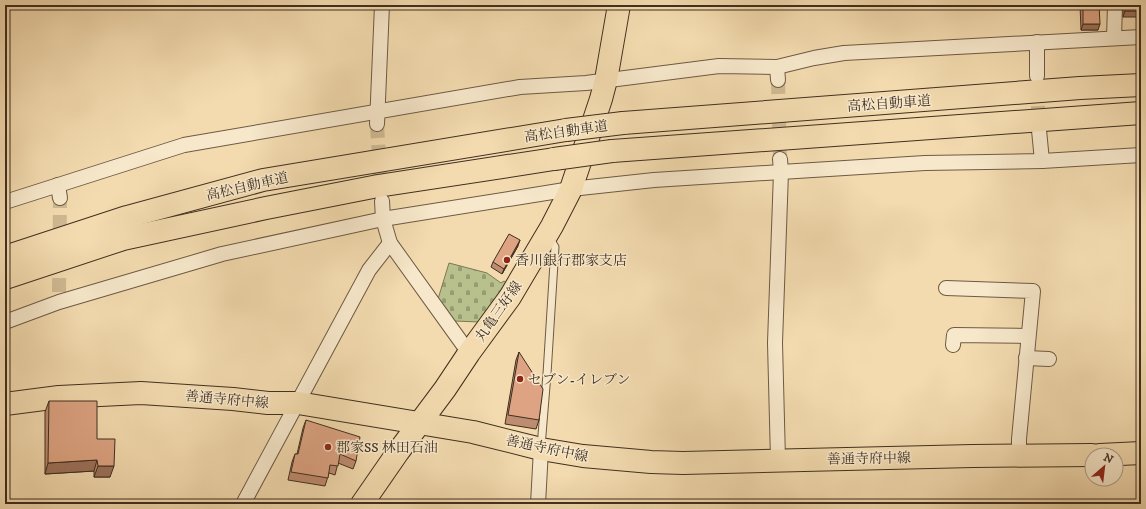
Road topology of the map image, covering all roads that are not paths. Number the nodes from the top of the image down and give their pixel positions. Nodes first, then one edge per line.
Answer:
1 (382, 5) edge
2 (619, 5) edge
3 (1115, 5) edge
4 (1141, 37) edge
5 (1114, 38) junction
6 (1037, 42) junction
7 (1037, 76) tunnel mouth
8 (606, 80) junction
9 (1141, 85) edge
10 (1141, 114) edge
11 (377, 117) junction
12 (1039, 130) tunnel mouth
13 (1141, 155) edge
14 (1042, 161) junction
15 (780, 166) junction
16 (571, 189) junction
17 (382, 200) tunnel mouth
18 (5, 202) edge
19 (383, 219) junction
20 (547, 234) junction
21 (390, 243) junction
22 (5, 257) edge
23 (5, 278) edge
24 (946, 288) dead end
25 (5, 322) edge
26 (1028, 336) junction
27 (953, 345) dead end
28 (469, 353) junction
29 (1026, 358) junction
30 (1049, 359) dead end
31 (298, 403) junction
32 (5, 404) edge
33 (420, 422) junction
34 (541, 449) junction
35 (1141, 453) edge
36 (1124, 454) edge
37 (1084, 455) edge
38 (1019, 456) junction
39 (778, 460) junction
40 (243, 504) edge
41 (362, 504) edge
42 (538, 504) edge

1 - 11 street
2 - 8 main road, 丸亀三好線
3 - 5 street
4 - 5 street
5 - 6 street
6 - 7 street
6 - 8 street
8 - 11 street
8 - 16 main road, 丸亀三好線
9 - 22 main road, 高松自動車道, bridge
10 - 23 main road, 高松自動車道, bridge
11 - 18 street
12 - 14 street
13 - 14 street
14 - 15 street
15 - 16 street
15 - 39 street
16 - 19 street
16 - 20 main road, 丸亀三好線
17 - 19 street
19 - 21 street
19 - 25 street
20 - 28 main road, 丸亀三好線
20 - 34 lane
21 - 28 street
21 - 31 street
24 - 26 street
26 - 27 street
26 - 29 street
28 - 33 main road, 丸亀三好線
29 - 30 street
29 - 38 street
31 - 32 main road, 善通寺府中線
31 - 33 main road, 善通寺府中線
31 - 40 street
33 - 34 main road, 善通寺府中線
33 - 41 main road, 丸亀三好線
34 - 39 main road, 善通寺府中線
34 - 42 street
35 - 36 main road
37 - 38 main road, 善通寺府中線
38 - 39 main road, 善通寺府中線

